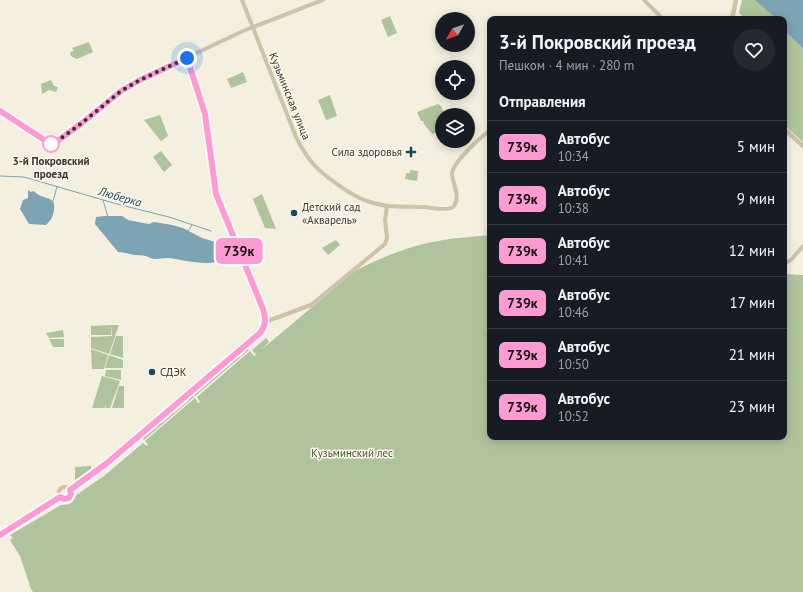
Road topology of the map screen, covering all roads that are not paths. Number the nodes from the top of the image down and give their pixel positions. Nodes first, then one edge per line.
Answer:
1 (242, 0) edge
2 (323, 0) edge
3 (644, 0) edge
4 (736, 0) edge
5 (660, 16) edge
6 (733, 16) edge
7 (253, 28) junction
8 (187, 58) junction
9 (0, 111) edge
10 (787, 132) edge
11 (487, 133) edge
12 (803, 146) edge
13 (387, 206) junction
14 (803, 246) edge
15 (787, 262) edge
16 (265, 322) junction
17 (70, 490) junction
18 (60, 497) junction
19 (0, 535) edge

1 - 7 street, Кузьминская улица
2 - 7 street
3 - 5 street
4 - 6 street
7 - 8 street
7 - 13 street, Кузьминская улица
8 - 9 street
8 - 16 street
10 - 12 street
11 - 13 street, Кузьминская улица
13 - 16 street
14 - 15 street
16 - 17 street
17 - 18 street
17 - 18 street
18 - 19 street

